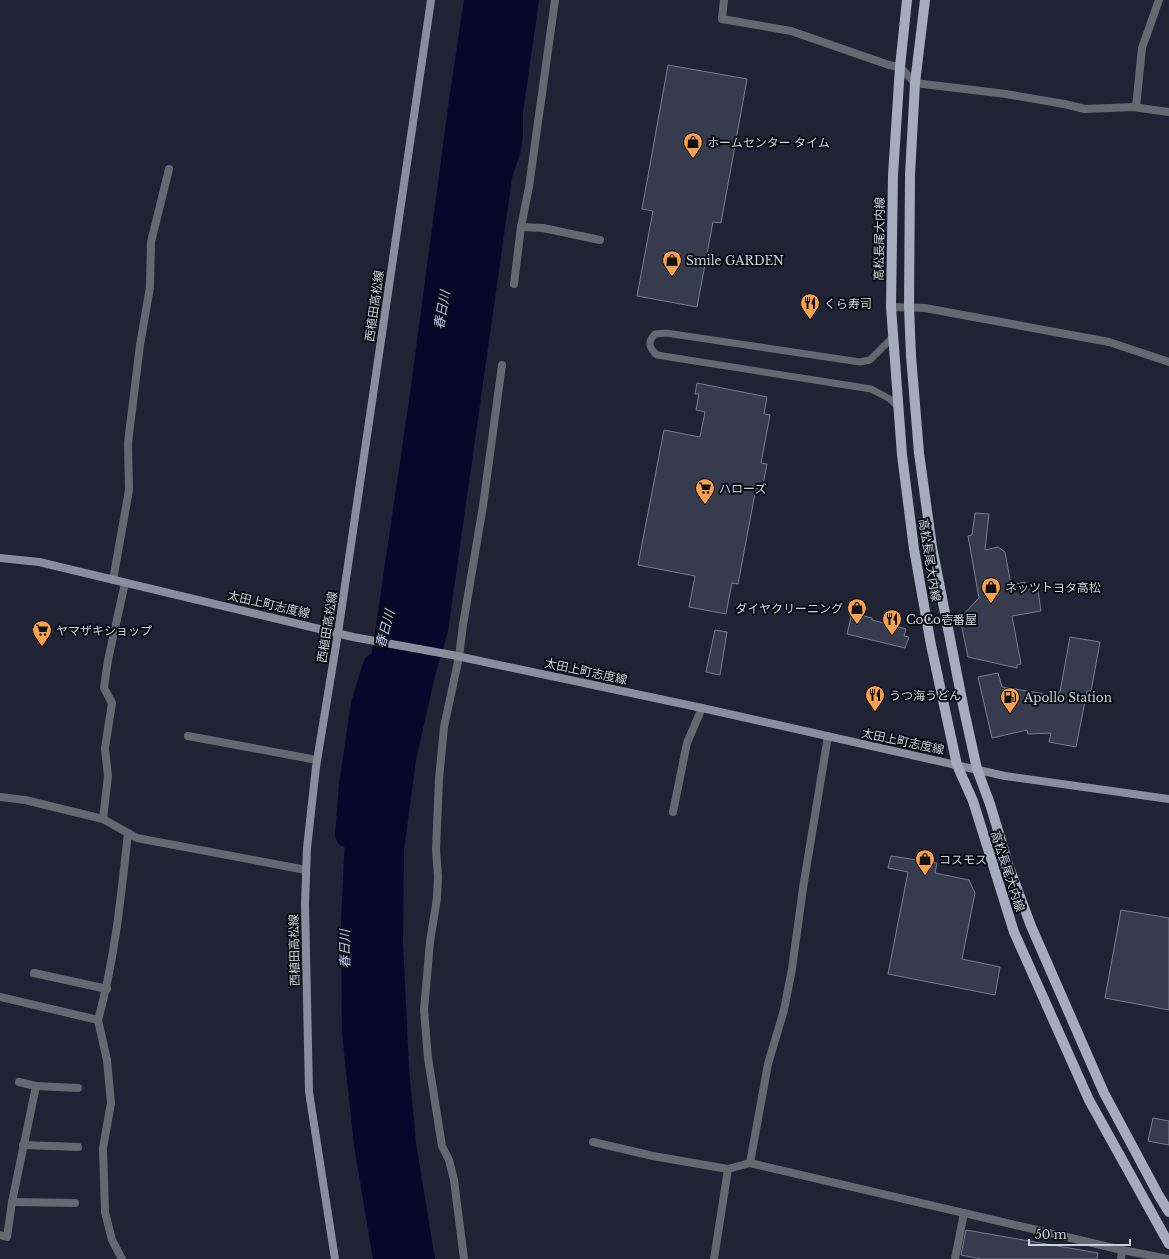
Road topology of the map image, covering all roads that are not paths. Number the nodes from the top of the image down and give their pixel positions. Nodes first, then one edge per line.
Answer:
1 (431, 0) edge
2 (555, 0) edge
3 (724, 0) edge
4 (907, 0) edge
5 (925, 0) edge
6 (1159, 0) edge
7 (900, 67) junction
8 (915, 83) junction
9 (1136, 107) junction
10 (1169, 112) edge
11 (169, 169) dead end
12 (521, 227) junction
13 (600, 240) dead end
14 (514, 284) dead end
15 (891, 307) junction
16 (909, 307) junction
17 (894, 336) junction
18 (1169, 362) edge
19 (502, 365) dead end
20 (899, 408) junction
21 (0, 558) edge
22 (113, 580) junction
23 (125, 583) junction
24 (338, 633) junction
25 (455, 656) junction
26 (702, 708) junction
27 (188, 736) dead end
28 (828, 736) junction
29 (317, 760) junction
30 (957, 765) junction
31 (977, 769) junction
32 (0, 797) edge
33 (1169, 800) edge
34 (674, 812) dead end
35 (103, 818) junction
36 (128, 833) junction
37 (306, 870) junction
38 (34, 973) dead end
39 (107, 989) junction
40 (0, 997) edge
41 (98, 1020) junction
42 (19, 1082) dead end
43 (36, 1086) junction
44 (78, 1088) dead end
45 (593, 1142) dead end
46 (23, 1145) junction
47 (78, 1147) dead end
48 (750, 1163) junction
49 (728, 1169) junction
50 (12, 1202) junction
51 (75, 1203) dead end
52 (1169, 1212) edge
53 (964, 1213) junction
54 (0, 1235) edge
55 (1169, 1244) edge
56 (1122, 1250) junction
57 (122, 1259) edge
58 (335, 1259) edge
59 (464, 1259) edge
60 (714, 1259) edge
61 (955, 1259) edge
62 (1121, 1259) edge
63 (1169, 1259) edge

1 - 24 main road, 西植田高松線
2 - 12 street
3 - 7 street
4 - 7 main road, 高松長尾大内線
5 - 8 main road, 高松長尾大内線
6 - 9 street
7 - 8 street
7 - 15 main road, 高松長尾大内線
8 - 9 street
8 - 16 main road, 高松長尾大内線
9 - 10 street
11 - 22 street
12 - 13 street
12 - 14 street
15 - 16 street
15 - 17 main road, 高松長尾大内線
16 - 18 street
16 - 31 main road, 高松長尾大内線
17 - 20 main road, 高松長尾大内線
17 - 20 lane
19 - 25 street
20 - 30 main road, 高松長尾大内線
21 - 22 main road, 太田上町志度線
22 - 23 main road, 太田上町志度線
23 - 24 main road, 太田上町志度線
23 - 35 street
24 - 25 main road, 太田上町志度線
24 - 29 main road, 西植田高松線
25 - 26 main road, 太田上町志度線
25 - 59 street
26 - 28 main road, 太田上町志度線
26 - 34 street
27 - 29 street
28 - 30 main road, 太田上町志度線
28 - 48 street
29 - 37 main road, 西植田高松線
30 - 31 main road, 太田上町志度線
30 - 55 main road, 高松長尾大内線
31 - 33 main road, 太田上町志度線
31 - 52 main road, 高松長尾大内線
32 - 35 street
35 - 36 street
36 - 37 street
36 - 39 street
37 - 58 main road, 西植田高松線
38 - 39 street
39 - 41 street
40 - 41 street
41 - 57 street
42 - 43 street
43 - 44 street
43 - 46 street
45 - 49 street
46 - 47 street
46 - 50 street
48 - 49 street
48 - 53 street
49 - 60 street
50 - 51 street
50 - 54 street
53 - 56 street
53 - 61 street
56 - 62 street
56 - 63 street

